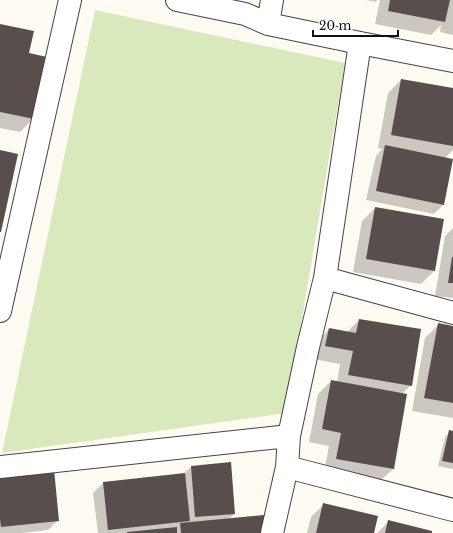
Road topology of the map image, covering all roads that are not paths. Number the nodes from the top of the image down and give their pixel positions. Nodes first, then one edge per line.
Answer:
1 (70, 0) edge
2 (176, 0) edge
3 (272, 0) edge
4 (246, 7) edge
5 (268, 24) junction
6 (360, 43) junction
7 (453, 61) edge
8 (324, 278) junction
9 (0, 311) edge
10 (453, 313) edge
11 (289, 436) junction
12 (0, 467) edge
13 (287, 467) junction
14 (453, 510) edge
15 (272, 533) edge

1 - 9 street
2 - 4 street
3 - 5 street
4 - 5 street
5 - 6 street
6 - 7 street
6 - 8 street
8 - 10 street
8 - 11 street
11 - 12 street
11 - 13 street
13 - 14 street
13 - 15 street

